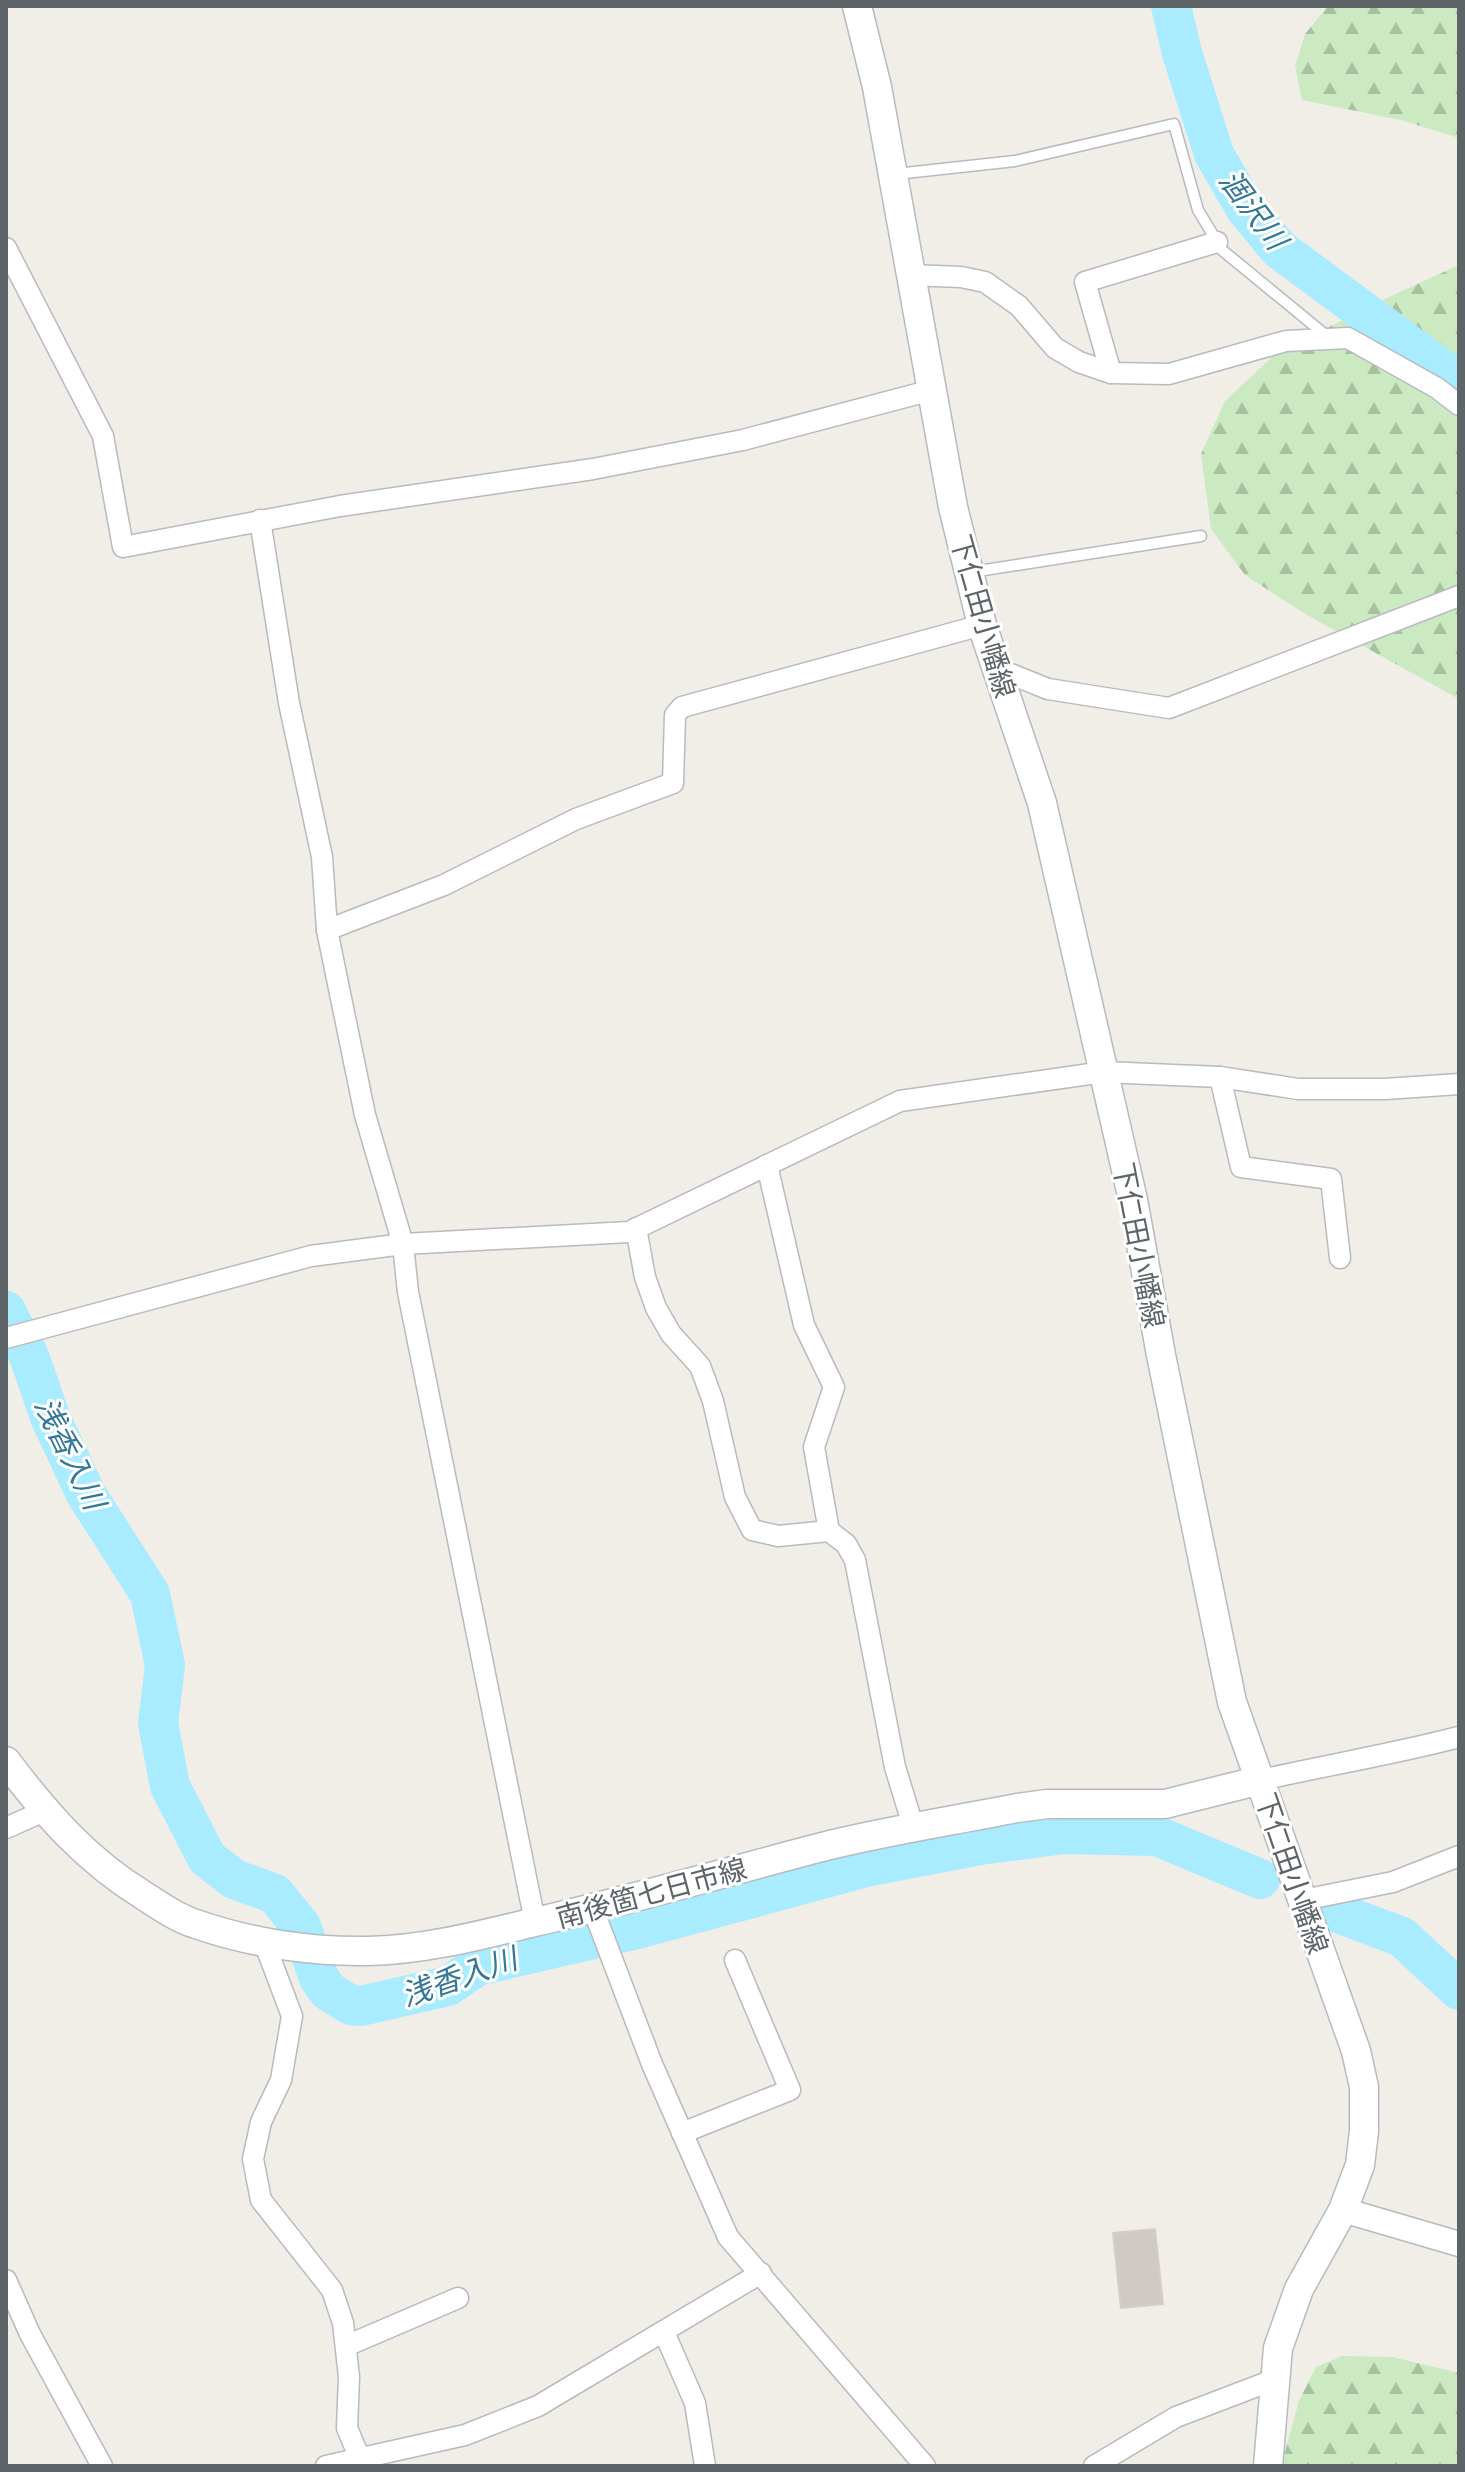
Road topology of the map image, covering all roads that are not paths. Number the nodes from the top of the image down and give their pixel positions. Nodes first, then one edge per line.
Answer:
1 (857, 6) edge
2 (892, 175) junction
3 (1217, 242) junction
4 (6, 248) edge
5 (910, 275) junction
6 (1329, 339) junction
7 (1111, 373) junction
8 (932, 390) junction
9 (1459, 405) edge
10 (260, 520) junction
11 (1201, 536) dead end
12 (970, 573) junction
13 (1459, 596) edge
14 (982, 625) junction
15 (998, 669) junction
16 (327, 930) junction
17 (1104, 1072) junction
18 (1220, 1077) junction
19 (1459, 1084) edge
20 (767, 1165) junction
21 (636, 1228) junction
22 (403, 1244) junction
23 (1340, 1258) dead end
24 (6, 1338) edge
25 (829, 1531) junction
26 (1459, 1737) edge
27 (6, 1761) edge
28 (1261, 1780) junction
29 (44, 1811) junction
30 (6, 1828) edge
31 (914, 1829) junction
32 (1459, 1856) edge
33 (1303, 1900) junction
34 (598, 1920) junction
35 (535, 1922) junction
36 (273, 1943) junction
37 (735, 1960) dead end
38 (682, 2133) junction
39 (1343, 2210) junction
40 (1459, 2244) edge
41 (761, 2273) junction
42 (6, 2280) edge
43 (458, 2298) dead end
44 (664, 2332) junction
45 (346, 2346) junction
46 (1273, 2380) junction
47 (361, 2462) edge
48 (102, 2466) edge
49 (326, 2466) edge
50 (705, 2466) edge
51 (925, 2466) edge
52 (1094, 2466) edge
53 (1268, 2466) edge

1 - 2 main road, 下仁田小幡線
2 - 3 lane
2 - 5 main road, 下仁田小幡線
3 - 6 lane
3 - 7 street
4 - 10 street
5 - 7 street
5 - 8 main road, 下仁田小幡線
6 - 7 street
6 - 9 street
8 - 10 street
8 - 12 main road, 下仁田小幡線
10 - 16 street
11 - 12 lane
12 - 14 main road, 下仁田小幡線
13 - 15 street
14 - 15 main road, 下仁田小幡線
14 - 16 street
15 - 17 main road, 下仁田小幡線
16 - 22 street
17 - 18 street
17 - 20 street
17 - 28 main road, 下仁田小幡線
18 - 19 street
18 - 23 street
20 - 21 street
20 - 25 street
21 - 22 street
21 - 25 street
22 - 24 street
22 - 35 street
25 - 31 street
26 - 28 street
27 - 29 main road, 南後箇七日市線
28 - 31 main road, 南後箇七日市線
28 - 33 main road, 下仁田小幡線
29 - 30 street
29 - 36 main road, 南後箇七日市線
31 - 34 main road, 南後箇七日市線
32 - 33 street
33 - 39 main road, 下仁田小幡線
34 - 35 main road, 南後箇七日市線
34 - 38 street
35 - 36 main road, 南後箇七日市線
36 - 45 street
37 - 38 street
38 - 41 street
39 - 40 street
39 - 46 main road, 下仁田小幡線
41 - 44 street
41 - 51 street
42 - 48 street
43 - 45 street
44 - 47 street
44 - 50 street
45 - 47 street
46 - 52 street
46 - 53 main road, 下仁田小幡線
47 - 49 street

